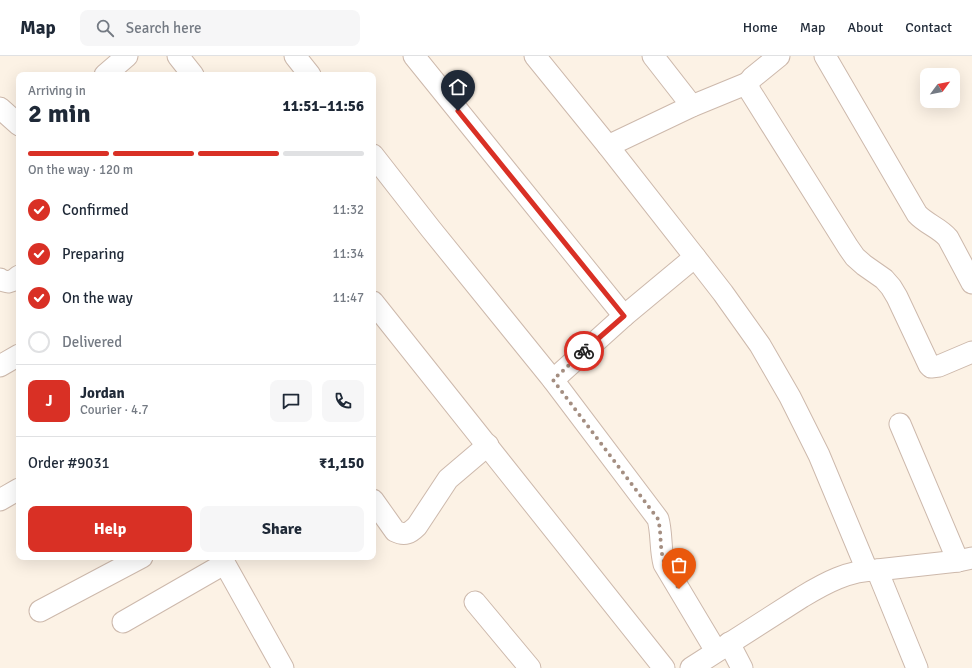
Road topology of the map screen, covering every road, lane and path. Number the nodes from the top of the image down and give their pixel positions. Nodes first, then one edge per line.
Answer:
1 (178, 56) edge
2 (295, 56) edge
3 (414, 56) edge
4 (534, 56) edge
5 (653, 56) edge
6 (825, 56) edge
7 (122, 57) edge
8 (773, 58) edge
9 (108, 72) edge
10 (191, 72) edge
11 (308, 72) edge
12 (748, 83) junction
13 (692, 106) junction
14 (0, 108) edge
15 (16, 122) edge
16 (608, 146) junction
17 (376, 159) edge
18 (695, 257) junction
19 (16, 278) edge
20 (0, 279) edge
21 (972, 283) edge
22 (376, 306) edge
23 (624, 316) junction
24 (972, 352) edge
25 (16, 357) edge
26 (0, 366) edge
27 (553, 380) junction
28 (900, 424) dead end
29 (488, 445) junction
30 (16, 491) edge
31 (0, 500) edge
32 (376, 504) edge
33 (136, 560) edge
34 (222, 560) edge
35 (965, 560) edge
36 (872, 570) junction
37 (474, 602) dead end
38 (40, 611) dead end
39 (123, 622) dead end
40 (723, 647) junction
41 (283, 668) edge
42 (530, 668) edge
43 (664, 668) edge
44 (691, 668) edge
45 (742, 668) edge
46 (917, 668) edge

1 - 10 street
2 - 11 street
3 - 23 street
4 - 16 street
5 - 13 street
6 - 21 street
7 - 9 street
8 - 12 street
12 - 13 street
12 - 24 street
13 - 16 street
14 - 15 street
16 - 18 street
17 - 27 street
18 - 23 street
18 - 36 street
19 - 20 street
22 - 29 street
23 - 27 street
25 - 26 street
27 - 40 street
28 - 35 street
29 - 32 street
29 - 43 street
30 - 31 street
33 - 38 street
34 - 39 street
34 - 41 street
35 - 36 street
36 - 40 street
36 - 46 street
37 - 42 street
40 - 44 street
40 - 45 street

